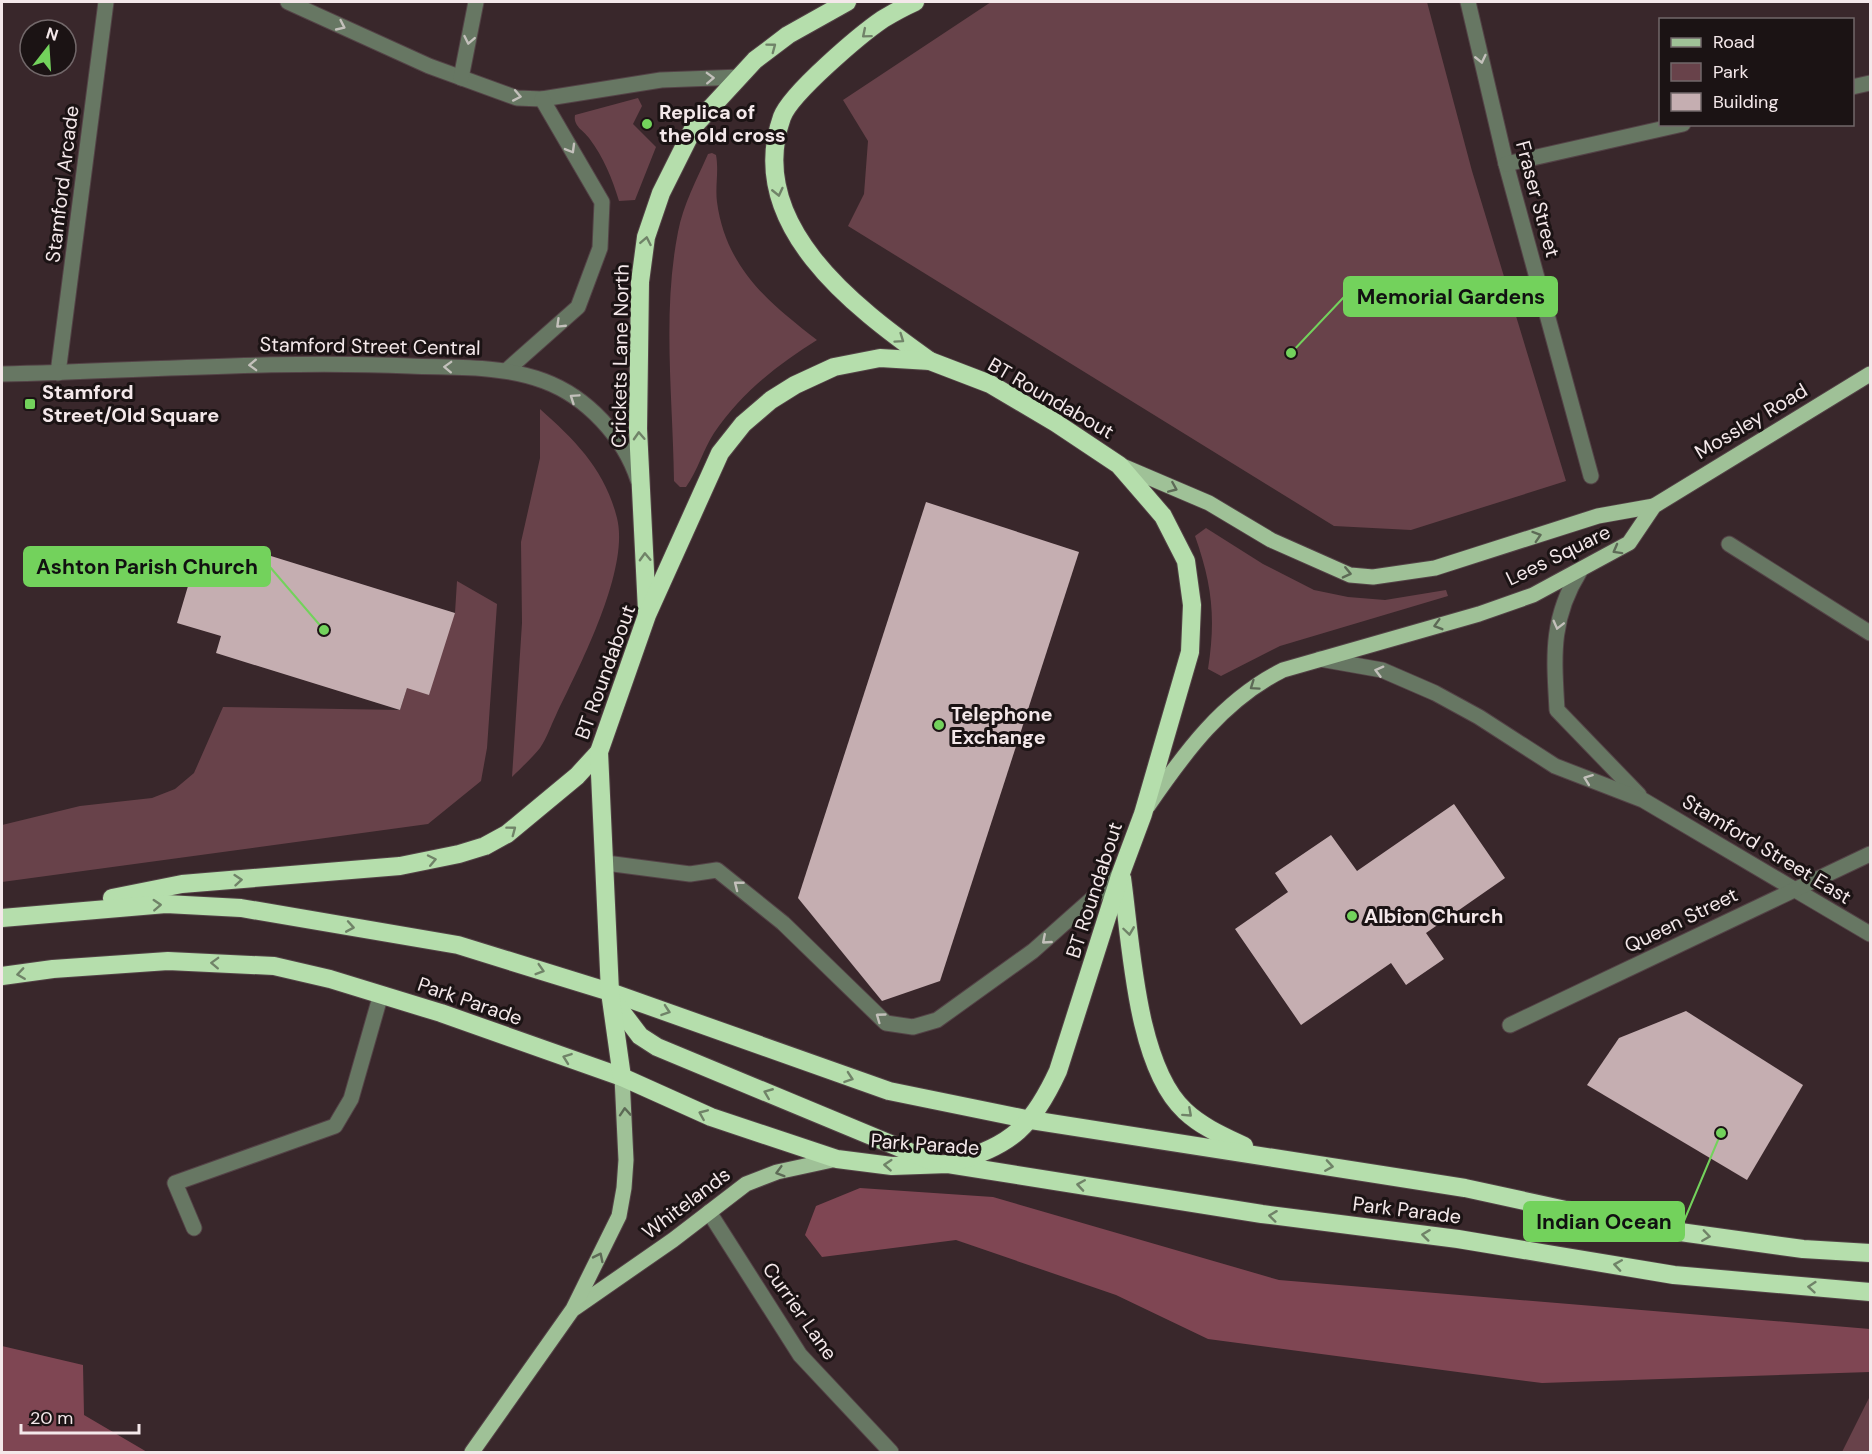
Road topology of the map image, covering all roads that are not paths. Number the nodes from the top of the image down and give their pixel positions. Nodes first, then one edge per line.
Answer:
1 (106, 2) edge
2 (288, 2) edge
3 (476, 2) edge
4 (847, 2) edge
5 (915, 2) edge
6 (1468, 2) edge
7 (741, 77) junction
8 (461, 78) junction
9 (1870, 83) edge
10 (1854, 87) edge
11 (542, 99) junction
12 (1674, 126) edge
13 (1506, 164) junction
14 (930, 361) junction
15 (507, 370) junction
16 (58, 373) junction
17 (2, 374) edge
18 (1870, 374) edge
19 (1119, 465) junction
20 (1591, 476) dead end
21 (643, 494) junction
22 (1654, 506) junction
23 (1729, 544) dead end
24 (1580, 571) junction
25 (647, 615) junction
26 (1870, 633) edge
27 (1320, 659) junction
28 (599, 752) junction
29 (1643, 800) junction
30 (1143, 814) junction
31 (1870, 854) edge
32 (606, 863) junction
33 (1121, 873) junction
34 (1794, 889) junction
35 (36, 914) junction
36 (2, 918) edge
37 (1870, 934) edge
38 (2, 976) edge
39 (610, 992) junction
40 (381, 994) junction
41 (1510, 1025) dead end
42 (622, 1077) junction
43 (1031, 1120) junction
44 (1271, 1156) junction
45 (837, 1159) junction
46 (943, 1164) junction
47 (709, 1212) junction
48 (194, 1228) dead end
49 (1870, 1253) edge
50 (1870, 1292) edge
51 (573, 1309) junction
52 (472, 1452) edge
53 (891, 1452) edge

1 - 16 street, Stamford Arcade
2 -> 8 street
3 -> 8 street
7 -> 4 highway, Crickets Lane North
5 -> 14 highway
6 -> 13 street, Fraser Street
11 -> 7 street
21 -> 7 highway, Crickets Lane North
8 -> 11 street
9 - 10 street
11 -> 15 street
12 - 13 street
13 - 20 street, Fraser Street
14 - 19 highway, BT Roundabout
14 - 25 highway, BT Roundabout
15 -> 16 street, Stamford Street Central
21 -> 15 street, Stamford Street Central
16 - 17 street, Stamford Street Central
18 - 22 main road, Mossley Road
19 -> 22 main road, Lees Square
19 - 30 highway, BT Roundabout
25 -> 21 highway, Crickets Lane North
22 -> 24 main road, Lees Square
23 - 26 street
24 -> 27 main road, Lees Square
24 -> 29 street, Stamford Street East
25 - 28 highway, BT Roundabout
29 -> 27 street, Stamford Street East
27 -> 30 main road, Lees Square
28 - 32 highway, BT Roundabout
35 -> 28 highway
29 - 34 street, Stamford Street East
30 - 33 highway, BT Roundabout
31 - 34 street, Queen Street
33 -> 32 street
32 - 39 highway, BT Roundabout
33 - 43 highway, BT Roundabout
33 -> 44 highway
34 - 37 street, Stamford Street East
34 - 41 street, Queen Street
35 - 36 highway, Park Parade
35 -> 39 highway, Park Parade
40 -> 38 highway, Park Parade
39 - 42 highway, BT Roundabout
39 -> 43 highway, Park Parade
46 -> 39 highway
42 -> 40 highway, Park Parade
40 - 48 street
45 -> 42 highway, Park Parade
51 -> 42 main road, Whitelands
43 - 44 highway, Park Parade
43 - 46 highway, BT Roundabout
44 -> 49 highway, Park Parade
46 -> 45 highway, Park Parade
45 -> 47 main road, Whitelands
50 -> 46 highway, Park Parade
47 - 51 main road, Whitelands
47 - 53 street, Currier Lane
51 - 52 main road, Whitelands

